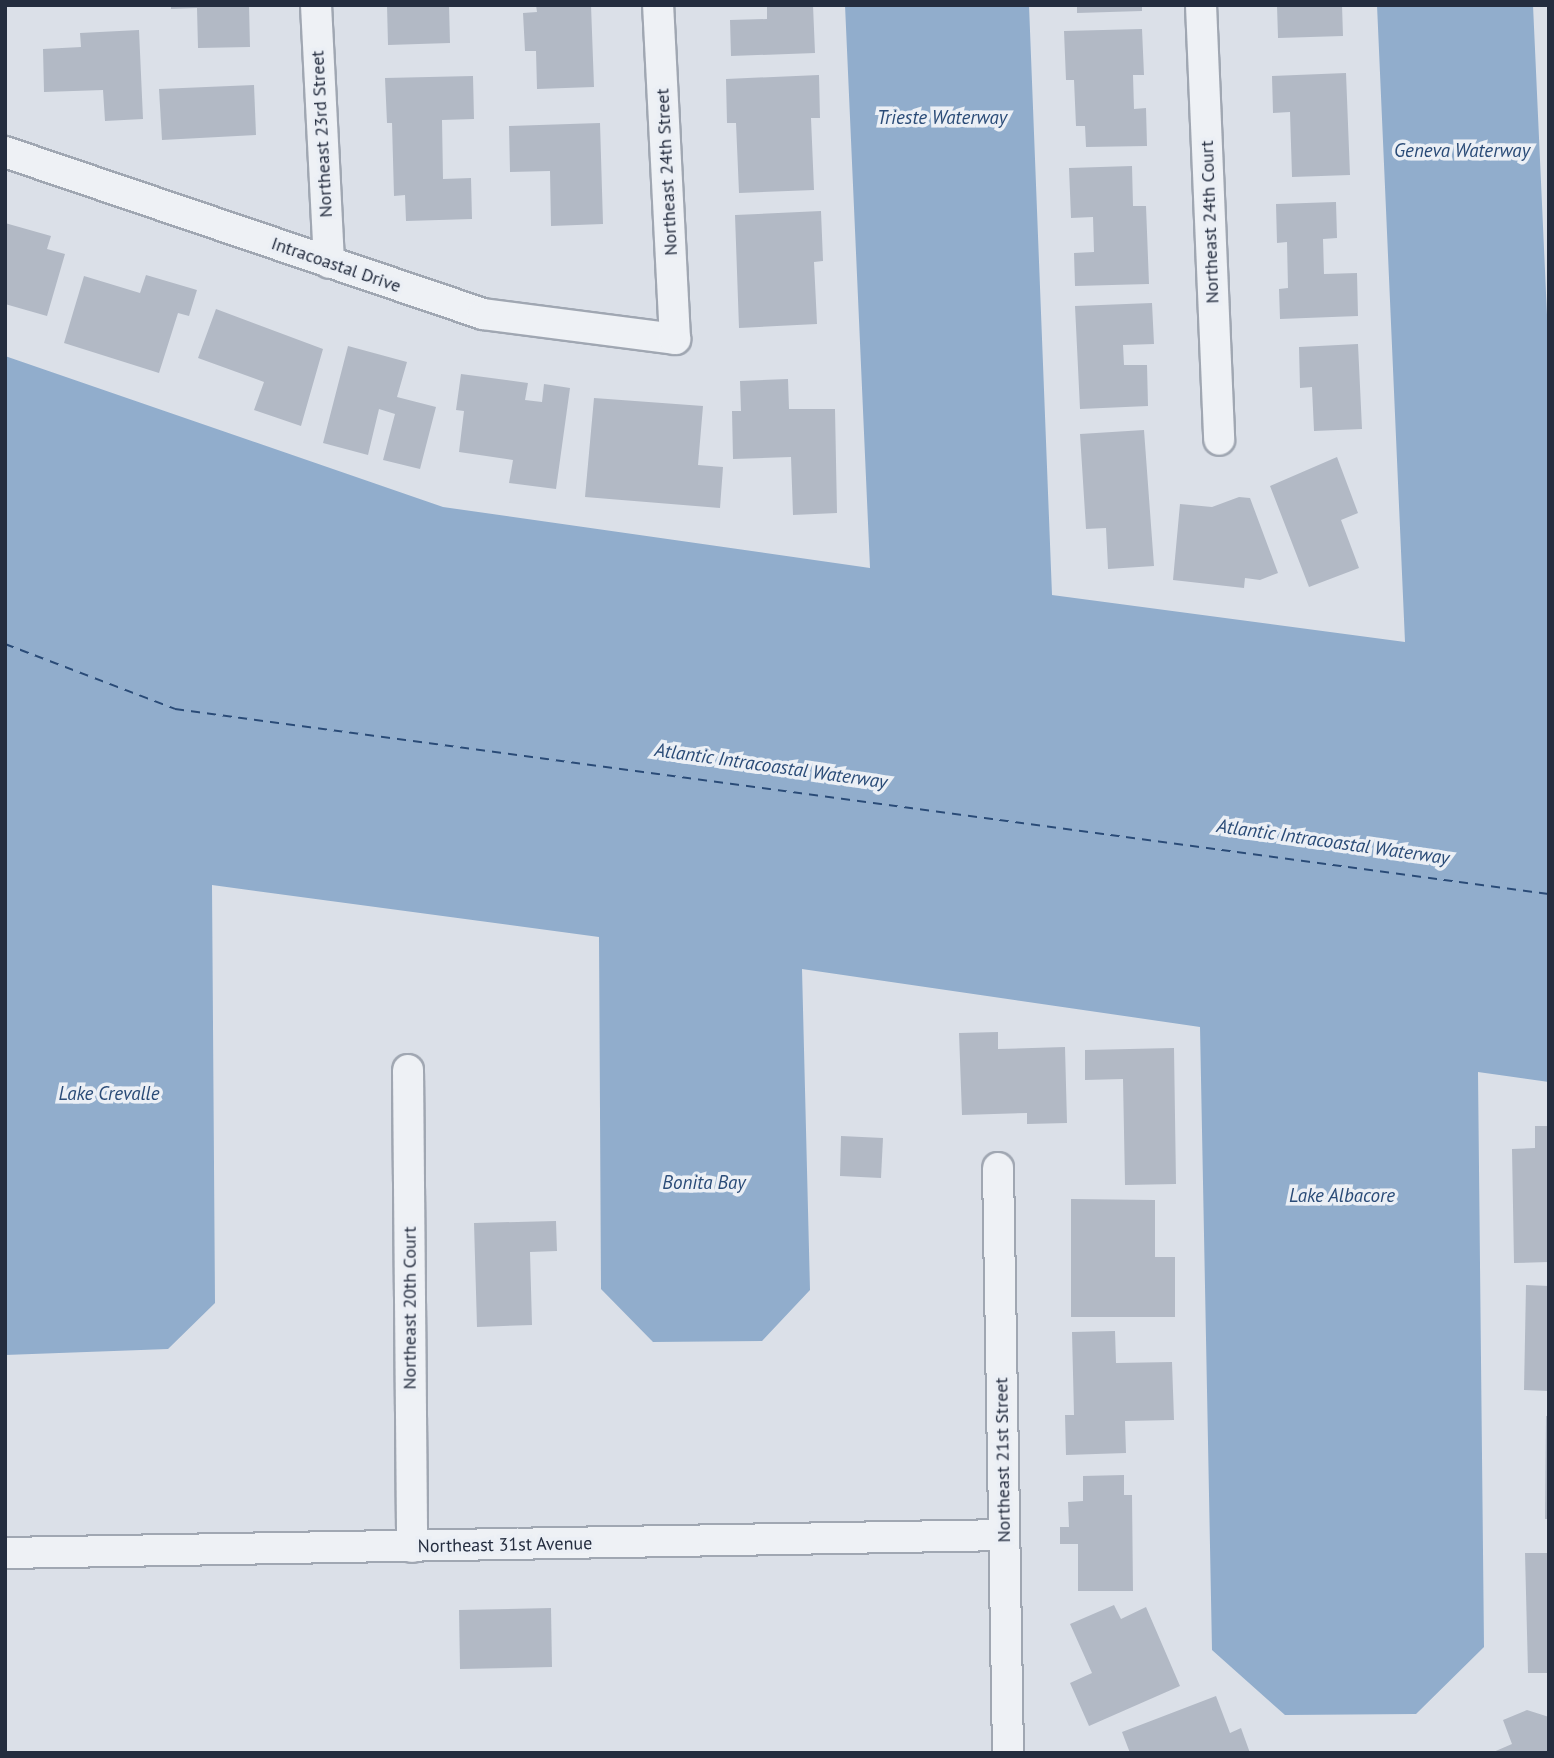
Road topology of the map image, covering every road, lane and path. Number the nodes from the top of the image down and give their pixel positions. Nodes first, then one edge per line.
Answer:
1 (316, 5) edge
2 (658, 5) edge
3 (1201, 5) edge
4 (5, 152) edge
5 (329, 263) junction
6 (675, 339) joint
7 (1219, 440) dead end
8 (408, 1070) dead end
9 (998, 1168) dead end
10 (1004, 1535) junction
11 (412, 1547) junction
12 (5, 1553) edge
13 (1008, 1753) edge

1 - 5 street, Northeast 23rd Street
2 - 6 street, Northeast 24th Street
3 - 7 street, Northeast 24th Court
4 - 5 street, Intracoastal Drive
5 - 6 street, Intracoastal Drive
8 - 11 street, Northeast 20th Court
9 - 10 street, Northeast 21st Street
10 - 11 street, Northeast 31st Avenue
10 - 13 street, Northeast 21st Street
11 - 12 street, Northeast 31st Avenue

